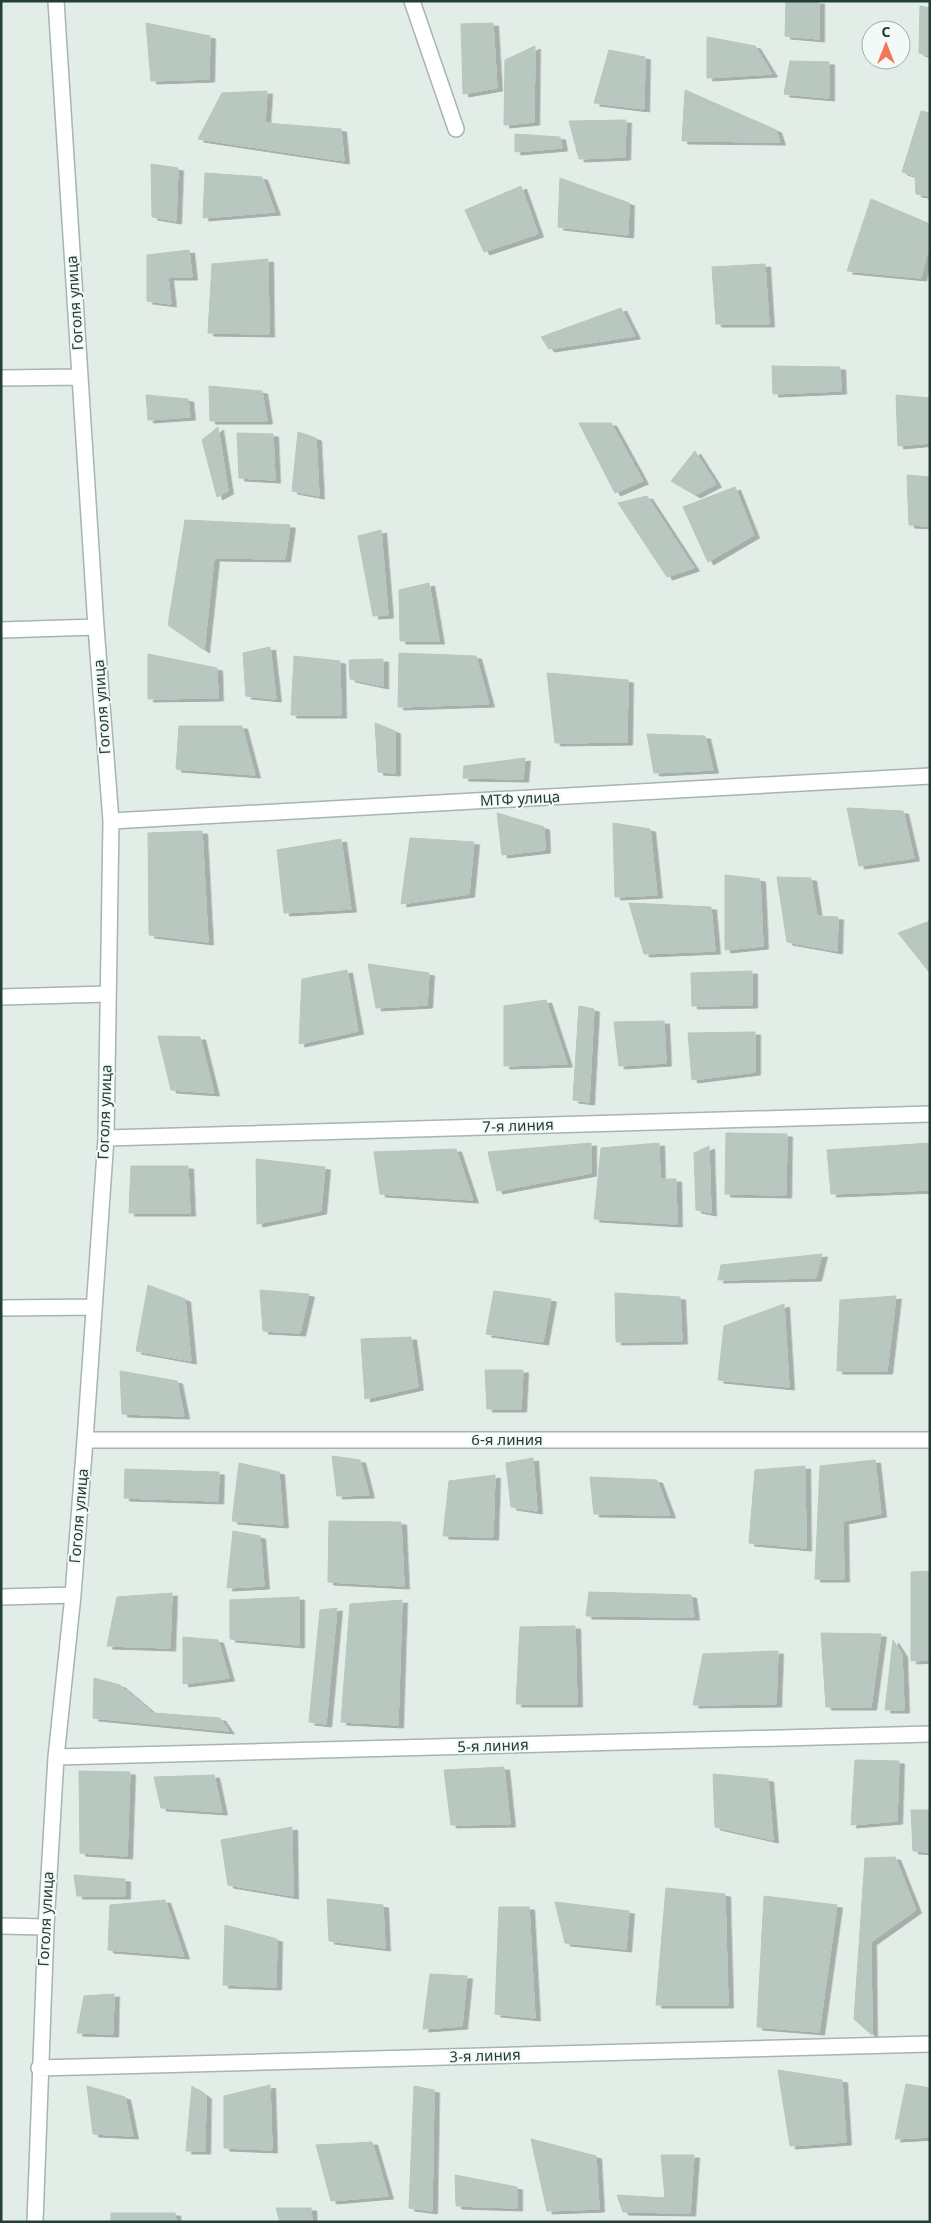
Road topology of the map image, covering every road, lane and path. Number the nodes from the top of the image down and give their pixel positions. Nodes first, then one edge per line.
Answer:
1 (56, 1) edge
2 (412, 1) edge
3 (456, 129) dead end
4 (80, 377) junction
5 (1, 378) edge
6 (96, 627) junction
7 (1, 630) edge
8 (930, 776) edge
9 (111, 822) junction
10 (107, 994) junction
11 (1, 997) edge
12 (930, 1114) edge
13 (106, 1138) junction
14 (94, 1307) junction
15 (1, 1308) edge
16 (85, 1440) junction
17 (930, 1440) edge
18 (72, 1595) junction
19 (1, 1597) edge
20 (930, 1734) edge
21 (56, 1757) junction
22 (1, 1926) edge
23 (46, 1927) junction
24 (930, 2044) edge
25 (39, 2068) junction
26 (35, 2222) edge

1 - 4 street, Гоголя улица
2 - 3 street
4 - 5 street
4 - 6 street, Гоголя улица
6 - 7 street
6 - 9 street, Гоголя улица
8 - 9 street, МТФ улица
9 - 10 street, Гоголя улица
10 - 11 street
10 - 13 street, Гоголя улица
12 - 13 street, 7-я линия
13 - 14 street, Гоголя улица
14 - 15 street
14 - 16 street, Гоголя улица
16 - 17 street, 6-я линия
16 - 18 street, Гоголя улица
18 - 19 street
18 - 21 street, Гоголя улица
20 - 21 street, 5-я линия
21 - 23 street, Гоголя улица
22 - 23 street
23 - 25 street, Гоголя улица
24 - 25 street, 3-я линия
25 - 26 street, Гоголя улица

